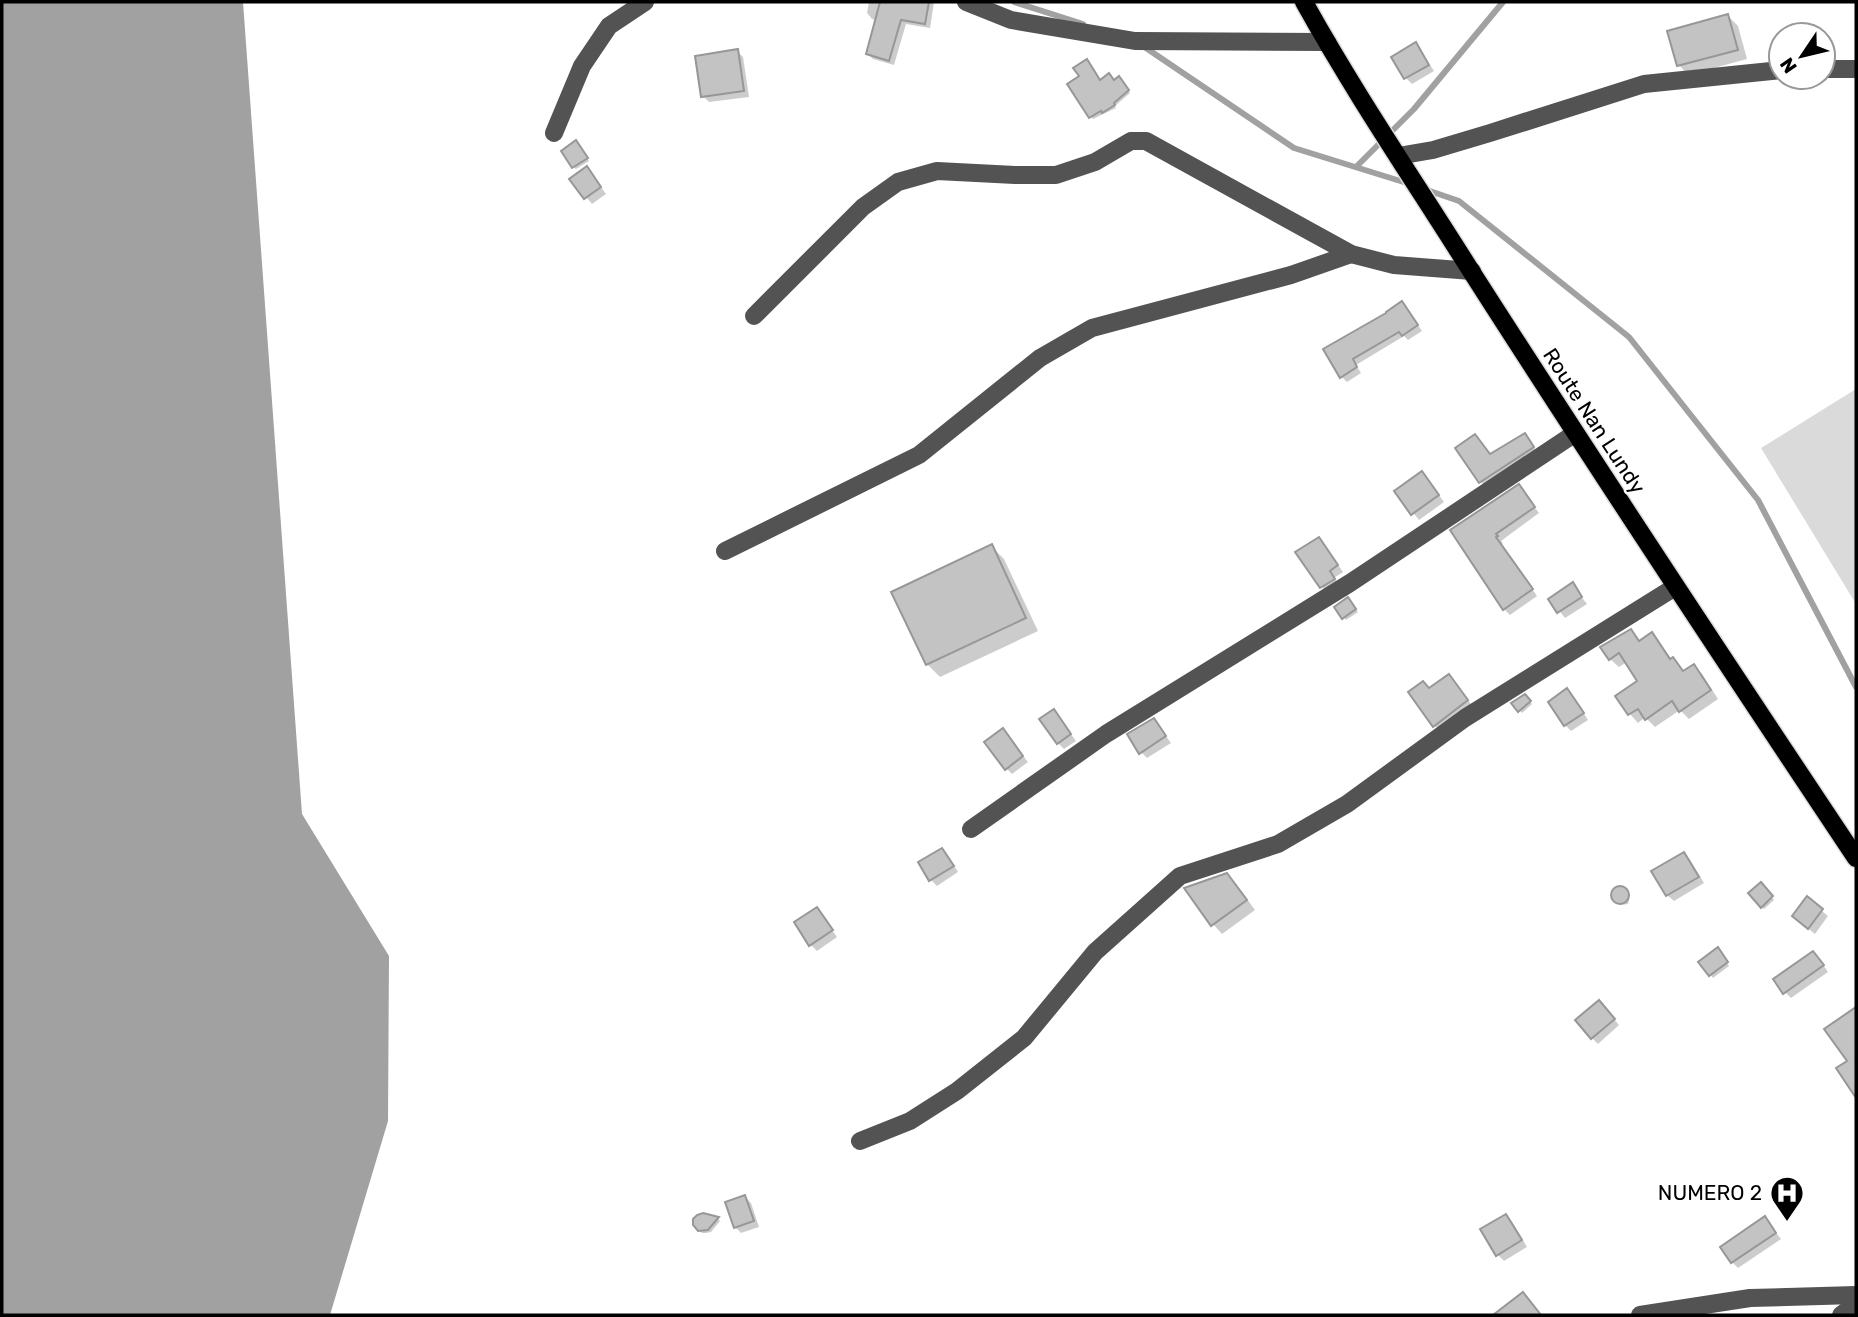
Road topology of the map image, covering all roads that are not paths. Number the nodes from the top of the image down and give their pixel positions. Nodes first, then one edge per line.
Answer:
1 (645, 2) edge
2 (966, 2) edge
3 (1304, 2) edge
4 (1327, 42) junction
5 (1837, 69) edge
6 (1856, 69) edge
7 (1767, 71) edge
8 (554, 133) dead end
9 (1398, 156) junction
10 (1351, 254) junction
11 (1472, 271) junction
12 (754, 316) dead end
13 (1574, 434) junction
14 (725, 551) dead end
15 (1675, 587) junction
16 (971, 829) dead end
17 (1856, 858) edge
18 (860, 1141) dead end
19 (1856, 1295) edge
20 (1856, 1304) edge
21 (1640, 1315) edge
22 (1841, 1315) edge

1 - 8 street
2 - 4 street
3 - 4 main road, Route Nan Lundy
4 - 9 main road, Route Nan Lundy
5 - 6 street
7 - 9 street
9 - 11 main road, Route Nan Lundy
10 - 11 street
10 - 12 street
10 - 14 street
11 - 13 main road, Route Nan Lundy
13 - 15 main road, Route Nan Lundy
13 - 16 street
15 - 17 main road, Route Nan Lundy
15 - 18 street
19 - 21 street
20 - 22 street

